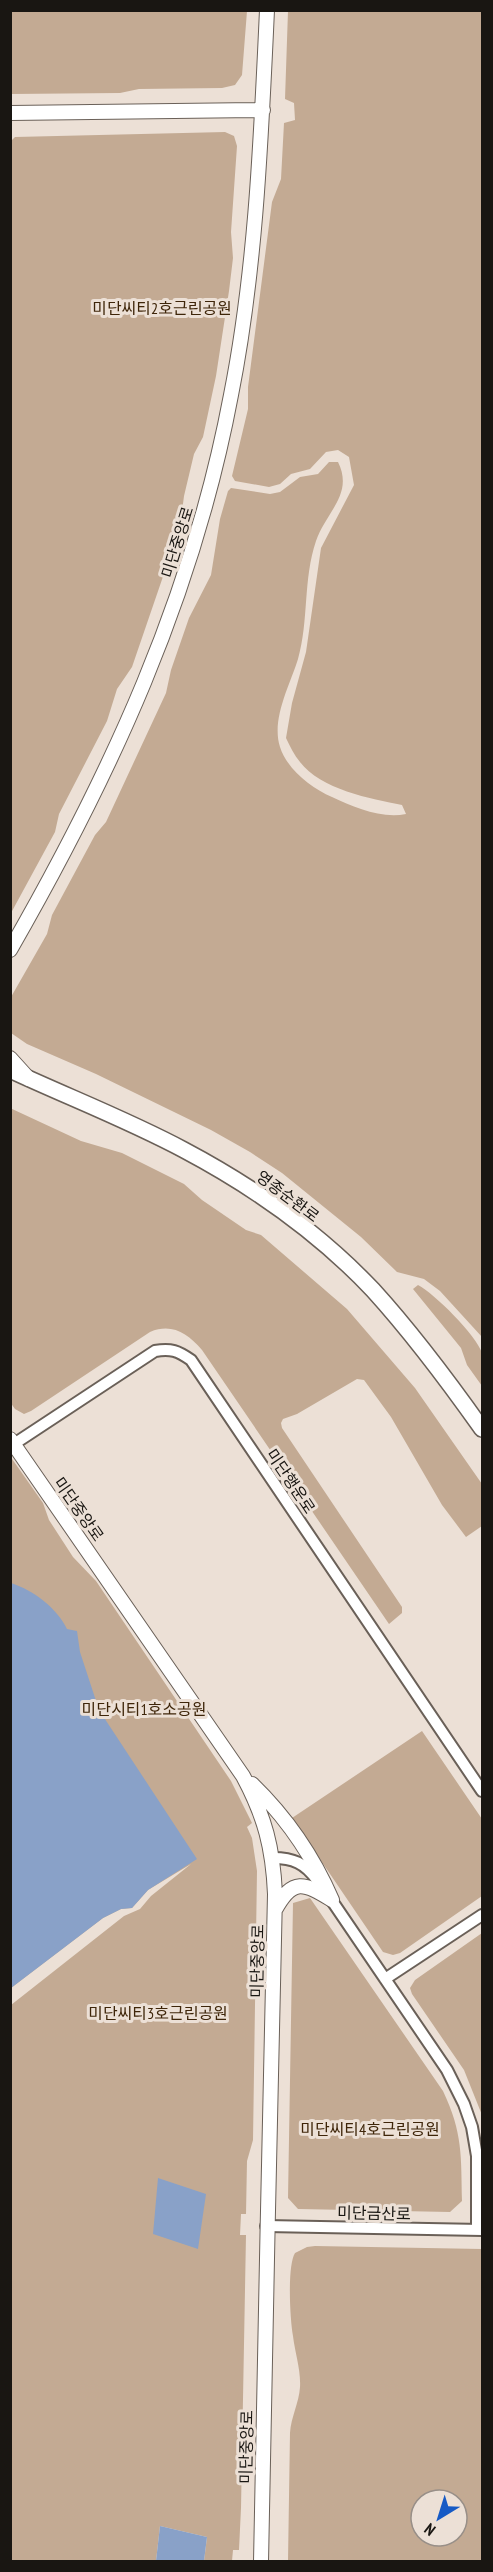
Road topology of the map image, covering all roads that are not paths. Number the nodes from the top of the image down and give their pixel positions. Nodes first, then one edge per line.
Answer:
1 (267, 10) edge
2 (263, 110) junction
3 (10, 113) edge
4 (10, 950) edge
5 (10, 1058) edge
6 (10, 1070) edge
7 (10, 1076) edge
8 (29, 1079) junction
9 (483, 1429) edge
10 (12, 1441) edge
11 (243, 1776) junction
12 (483, 1791) edge
13 (273, 1858) junction
14 (332, 1900) junction
15 (275, 1910) junction
16 (483, 1915) edge
17 (385, 1979) junction
18 (266, 2226) junction
19 (480, 2230) edge
20 (261, 2562) edge

1 - 2 street, 미단중앙로
2 - 3 street
2 - 4 street, 미단중앙로
5 - 8 street
6 - 8 main road, 영종순환로
7 - 8 street
8 - 9 main road, 영종순환로
10 - 11 street, 미단중앙로
10 - 12 street, 미단행운로
11 - 13 street, 미단중앙로
11 - 14 street
13 - 14 street
13 - 15 street, 미단중앙로
14 - 15 street
14 - 17 street
15 - 18 street, 미단중앙로
16 - 17 street
17 - 19 street
18 - 19 street, 미단금산로
18 - 20 street, 미단중앙로

